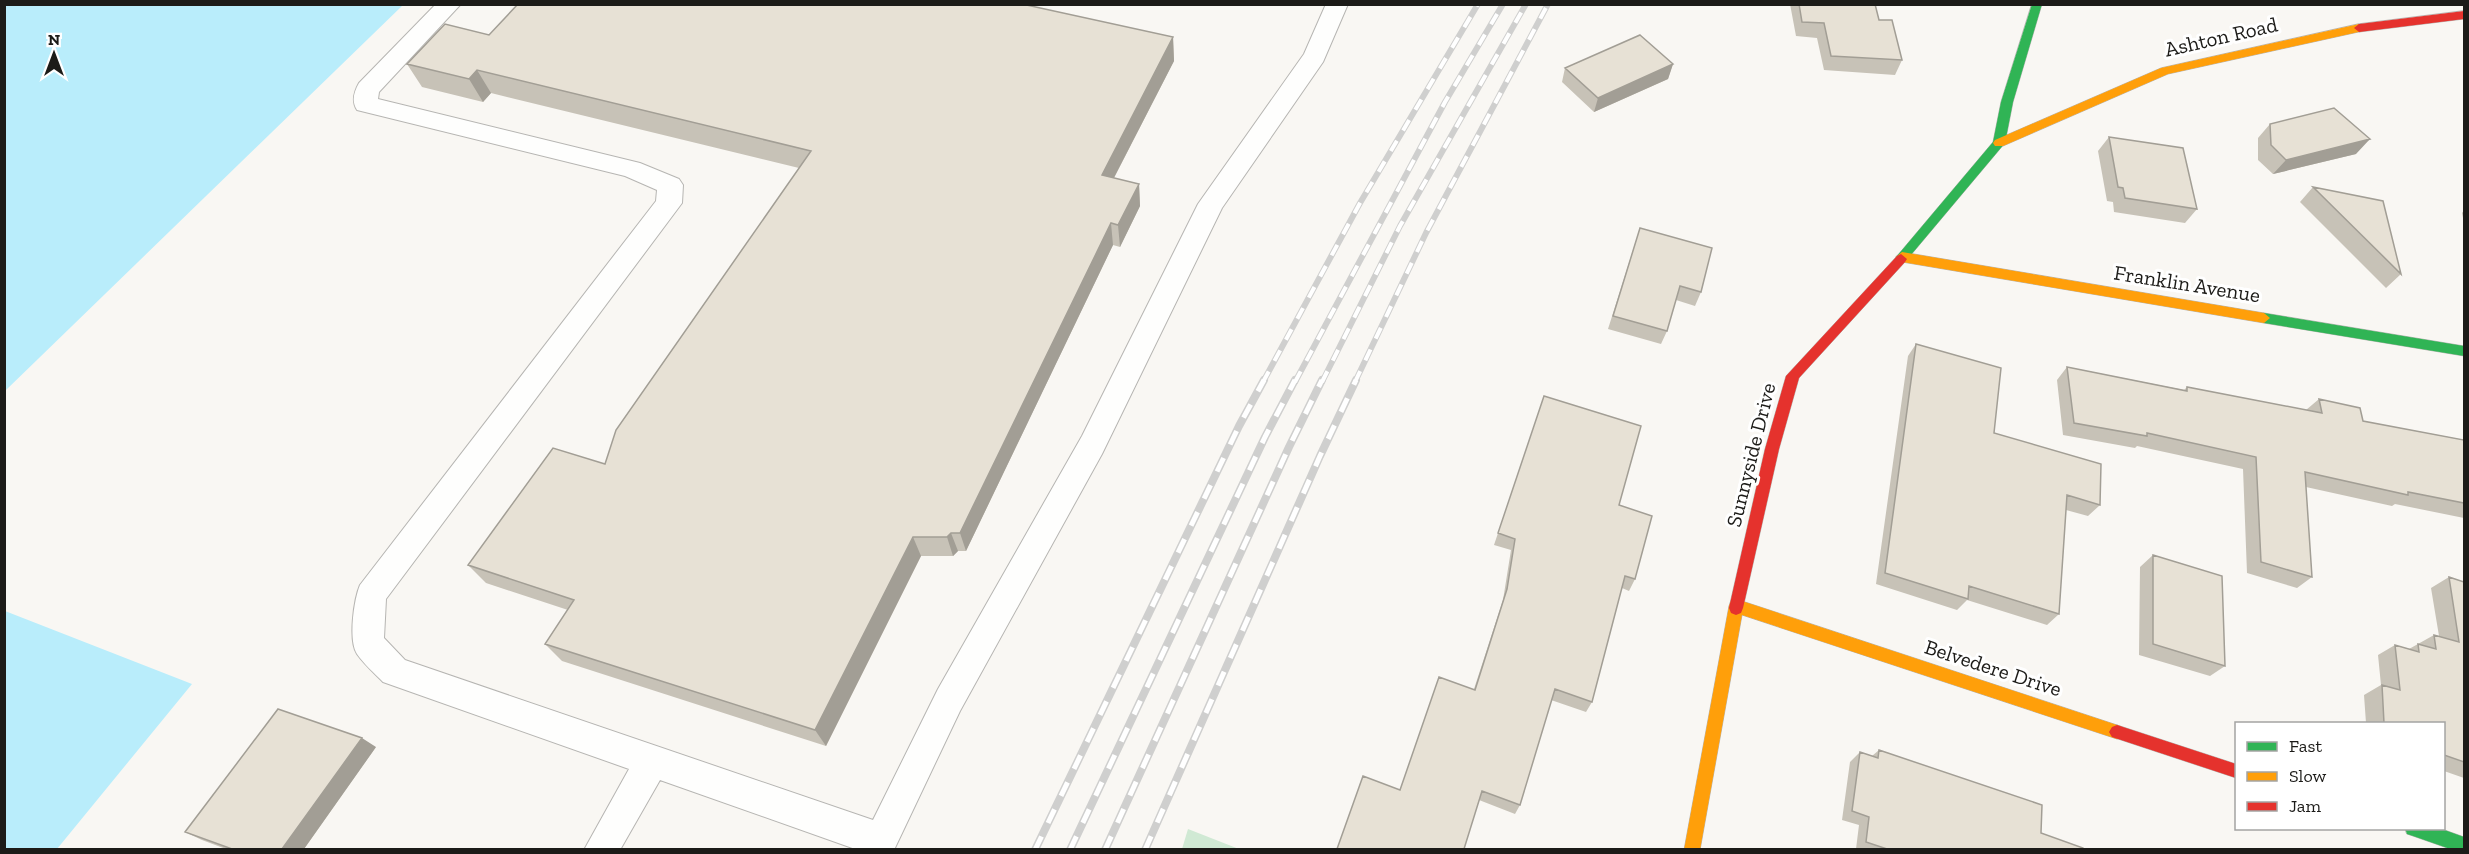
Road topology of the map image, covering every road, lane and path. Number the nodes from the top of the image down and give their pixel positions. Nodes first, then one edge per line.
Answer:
1 (450, 4) edge
2 (1337, 4) edge
3 (2037, 4) edge
4 (2464, 15) edge
5 (1999, 142) junction
6 (1902, 258) junction
7 (2464, 351) edge
8 (1736, 606) junction
9 (652, 761) junction
10 (2235, 771) edge
11 (2419, 830) edge
12 (878, 845) edge
13 (2464, 845) edge
14 (601, 849) edge
15 (1692, 849) edge

1 - 9 lane
2 - 12 lane
3 - 5 street, Sunnyside Drive
4 - 5 street, Ashton Road
5 - 6 street, Sunnyside Drive
6 - 7 street, Franklin Avenue
6 - 8 street, Sunnyside Drive
8 - 10 street, Belvedere Drive
8 - 15 street, Sunnyside Drive
9 - 12 lane
9 - 14 lane
11 - 13 street

